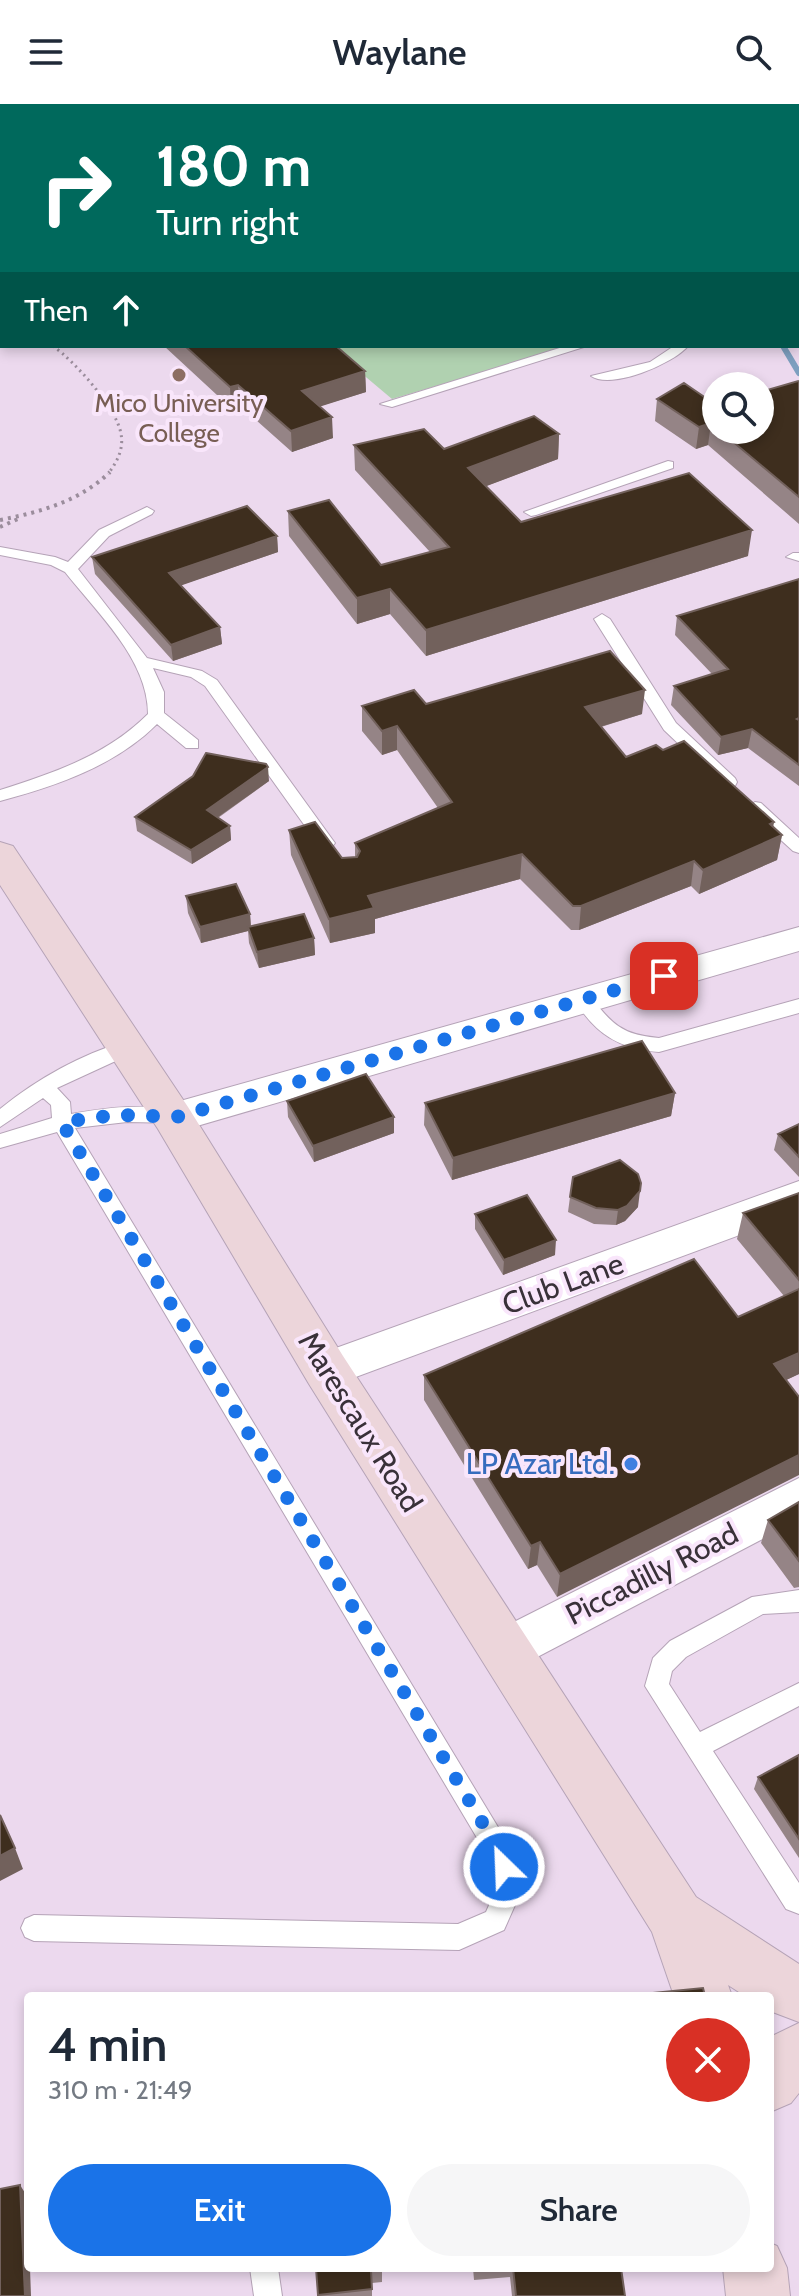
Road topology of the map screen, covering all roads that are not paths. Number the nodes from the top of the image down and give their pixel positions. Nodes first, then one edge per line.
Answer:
1 (573, 348) edge
2 (679, 348) edge
3 (598, 376) dead end
4 (387, 404) dead end
5 (668, 465) dead end
6 (147, 511) dead end
7 (531, 512) dead end
8 (0, 551) edge
9 (70, 569) junction
10 (602, 619) dead end
11 (142, 661) junction
12 (156, 715) junction
13 (192, 744) dead end
14 (0, 796) edge
15 (799, 847) edge
16 (0, 855) edge
17 (340, 864) edge
18 (799, 939) edge
19 (583, 999) junction
20 (799, 1006) edge
21 (126, 1048) junction
22 (43, 1087) junction
23 (173, 1118) junction
24 (0, 1120) edge
25 (62, 1123) junction
26 (0, 1141) edge
27 (799, 1197) edge
28 (326, 1370) junction
29 (799, 1498) edge
30 (799, 1601) edge
31 (505, 1650) junction
32 (799, 1694) edge
33 (697, 1746) junction
34 (799, 1901) edge
35 (676, 1917) junction
36 (34, 1928) dead end
37 (702, 1992) edge
38 (799, 1993) edge
39 (799, 2053) edge
40 (774, 2077) edge
41 (265, 2272) edge
42 (755, 2272) edge
43 (268, 2296) edge
44 (758, 2296) edge

1 - 4 lane
2 - 3 lane
5 - 7 lane
6 - 9 lane
8 - 9 lane
9 - 11 lane
10 - 15 lane
11 - 12 lane
11 - 17 lane
12 - 13 lane
12 - 14 lane
16 - 21 main road, Marescaux Road
18 - 19 street
19 - 20 lane
19 - 23 street
21 - 22 lane
21 - 23 main road, Marescaux Road
22 - 24 lane
22 - 25 lane
23 - 25 lane
23 - 28 main road, Marescaux Road
25 - 26 lane
25 - 36 lane
27 - 28 street, Club Lane
28 - 31 main road, Marescaux Road
29 - 31 street, Piccadilly Road
30 - 33 lane
31 - 35 main road, Marescaux Road
32 - 33 lane
33 - 34 lane
35 - 37 main road, Marescaux Road
35 - 38 main road
39 - 40 main road
41 - 43 lane
42 - 44 main road

